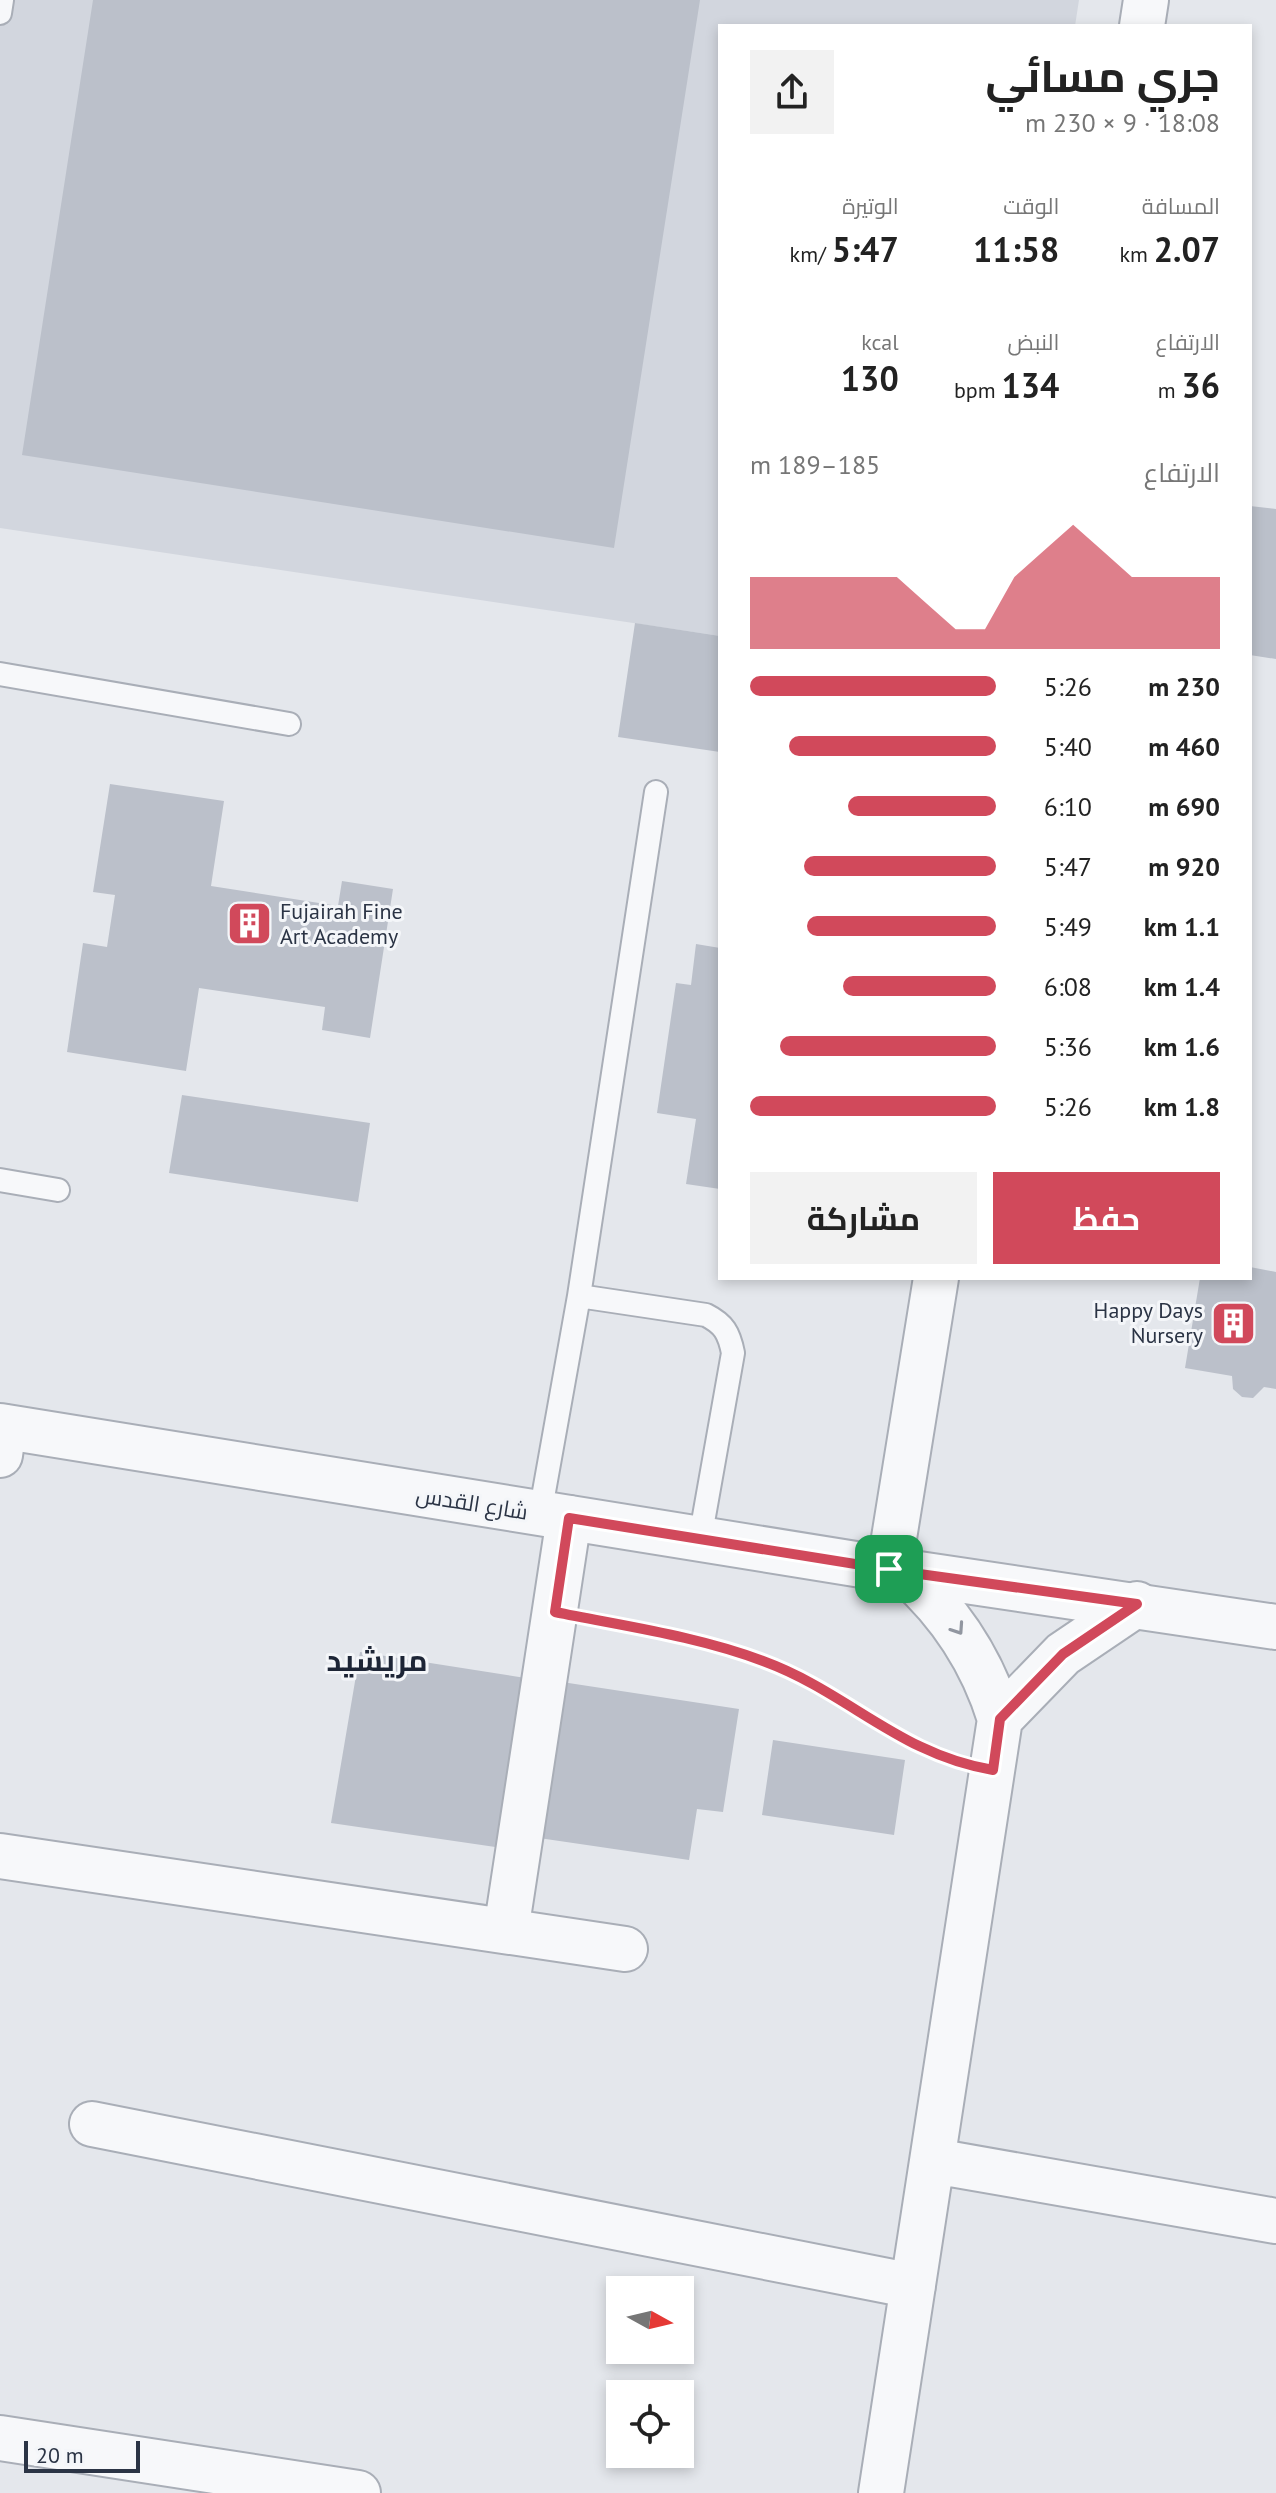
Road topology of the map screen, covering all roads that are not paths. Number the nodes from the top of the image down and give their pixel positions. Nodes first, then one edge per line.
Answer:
1 (2, 0) edge
2 (1146, 0) edge
3 (0, 13) edge
4 (1142, 24) edge
5 (0, 674) edge
6 (289, 724) dead end
7 (656, 792) dead end
8 (0, 1180) edge
9 (58, 1190) dead end
10 (936, 1280) edge
11 (579, 1296) junction
12 (1, 1436) edge
13 (554, 1516) junction
14 (700, 1539) junction
15 (897, 1570) junction
16 (1137, 1604) junction
17 (1276, 1627) edge
18 (1000, 1719) junction
19 (0, 1856) edge
20 (506, 1931) junction
21 (625, 1949) dead end
22 (92, 2124) dead end
23 (934, 2161) junction
24 (1276, 2221) edge
25 (913, 2286) junction
26 (0, 2438) edge
27 (358, 2493) edge
28 (881, 2493) edge

1 - 3 lane
2 - 4 street
5 - 6 lane
7 - 11 lane
8 - 9 lane
10 - 15 street
11 - 13 lane
11 - 14 lane
12 - 13 street, شارع القدس
13 - 14 street, شارع القدس
13 - 20 street
14 - 15 street, شارع القدس
15 - 16 street, شارع القدس
15 -> 18 street
16 - 17 street, شارع القدس
16 - 18 street
18 - 23 street
19 - 20 street
20 - 21 street
22 - 25 street
23 - 24 street
23 - 25 street
25 - 28 street
26 - 27 street

